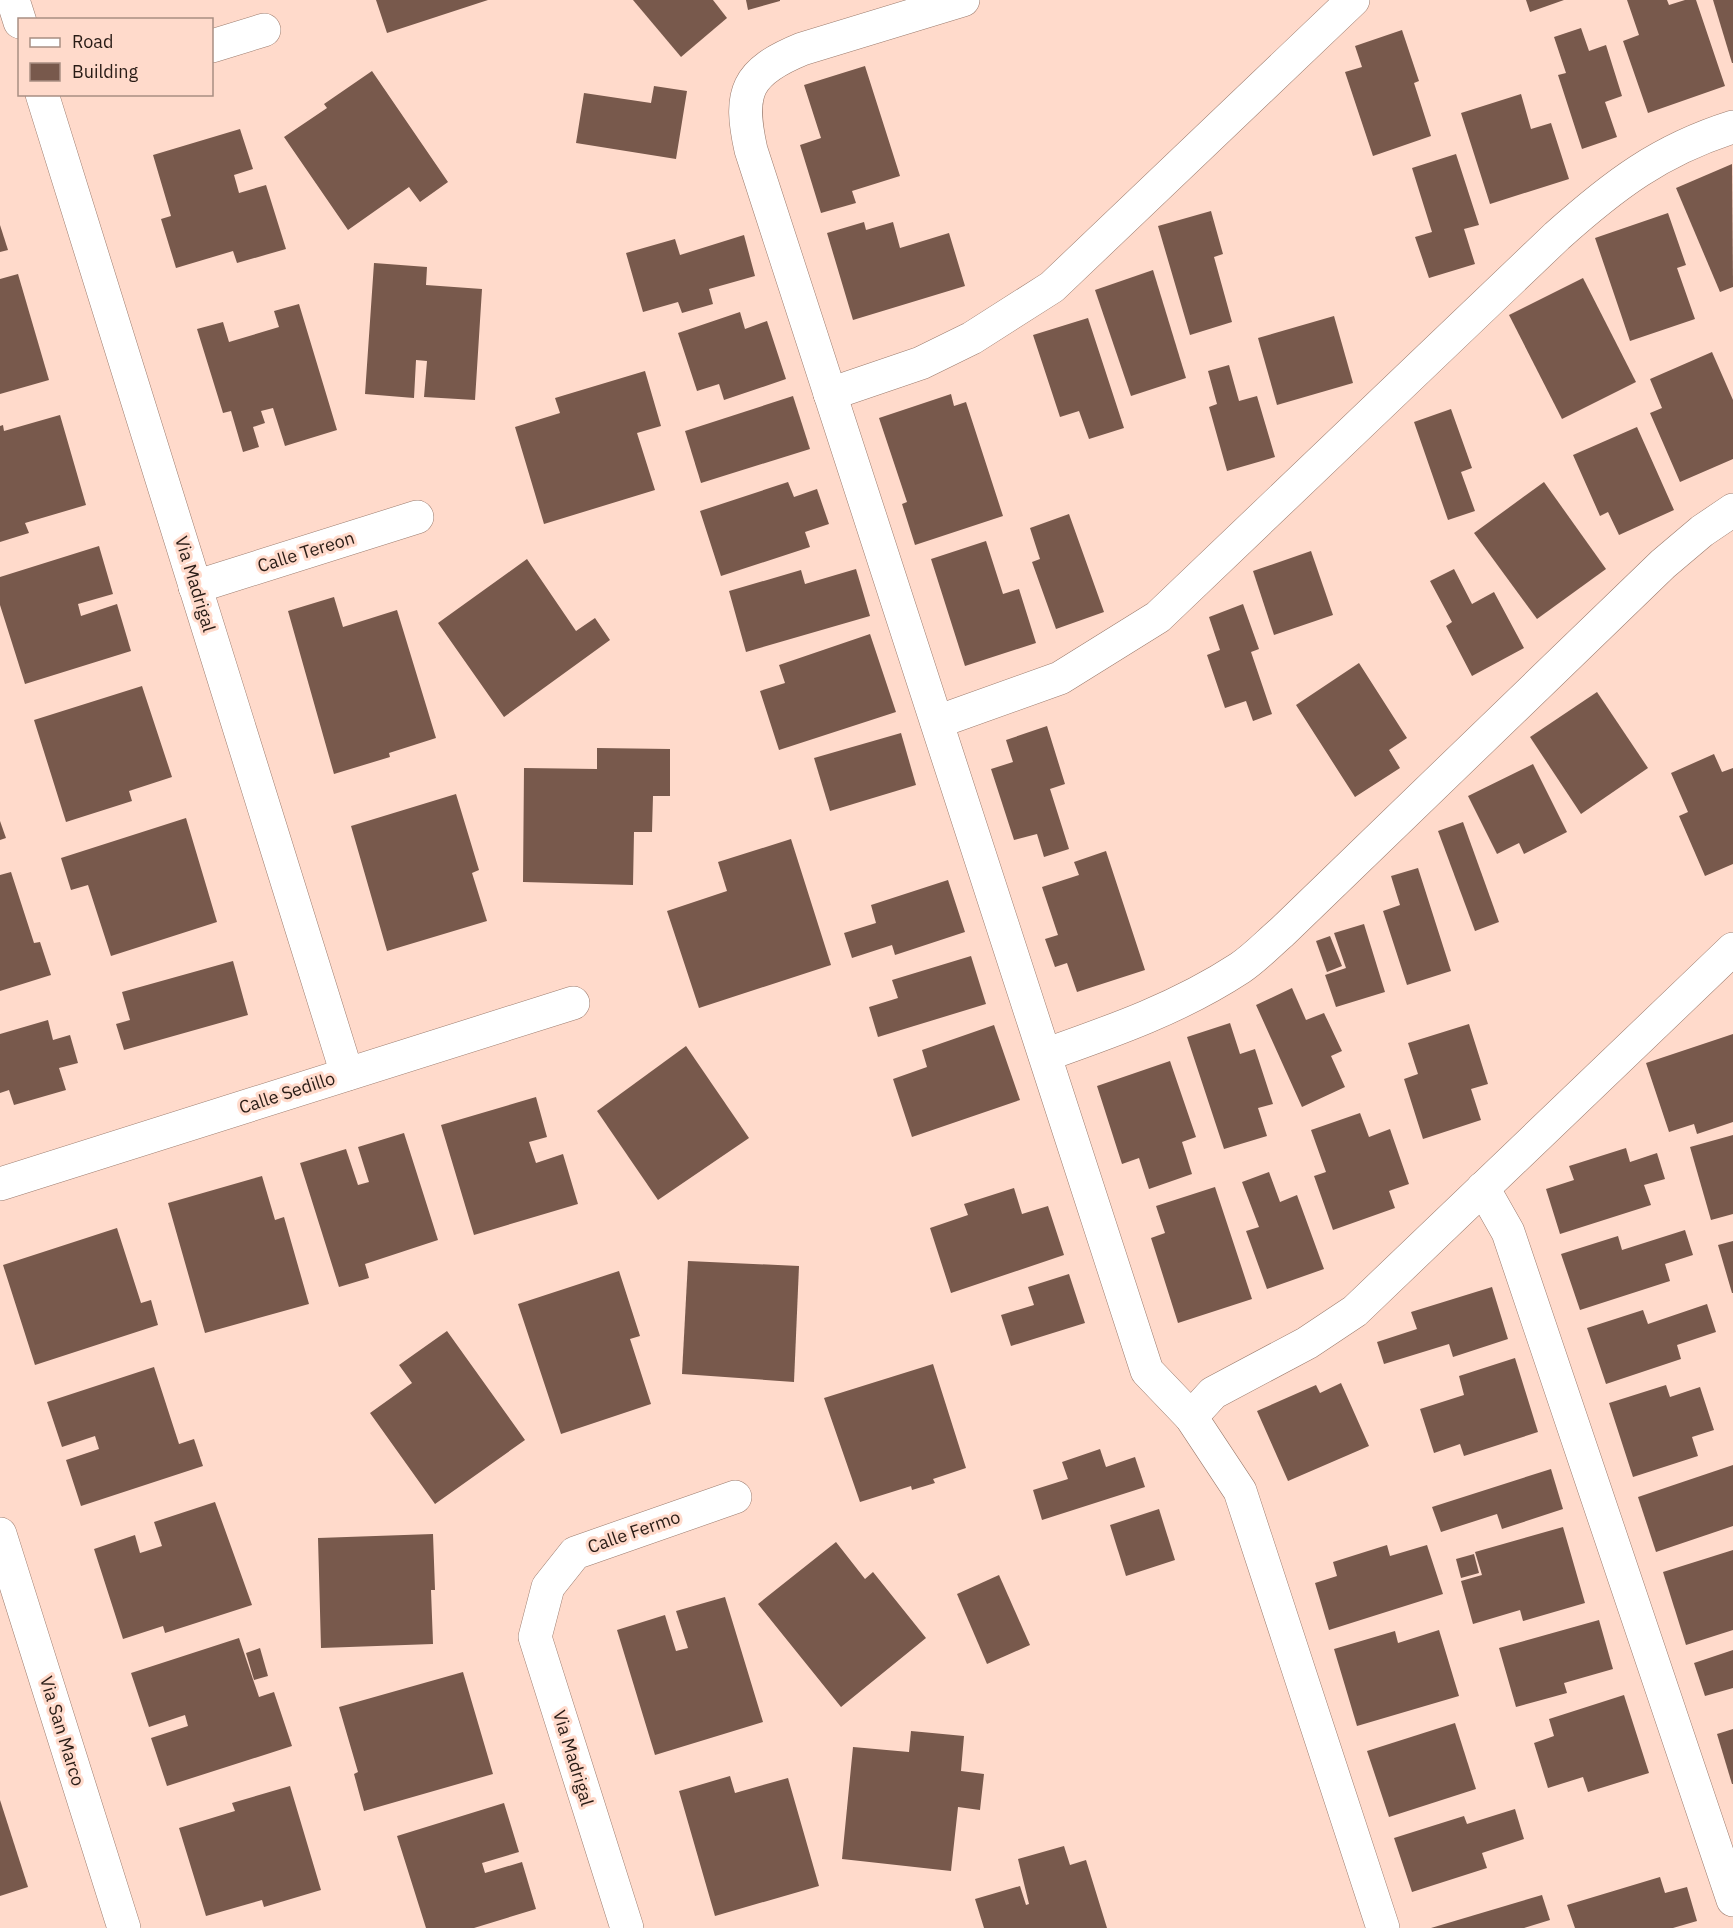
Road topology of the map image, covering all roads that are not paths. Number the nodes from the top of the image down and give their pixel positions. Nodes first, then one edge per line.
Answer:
1 (12, 0) edge
2 (963, 0) edge
3 (1337, 7) edge
4 (19, 18) edge
5 (264, 30) dead end
6 (213, 46) edge
7 (48, 96) edge
8 (1733, 127) edge
9 (830, 394) junction
10 (1733, 510) edge
11 (417, 517) dead end
12 (195, 587) junction
13 (937, 722) junction
14 (1733, 949) edge
15 (573, 1003) dead end
16 (1045, 1055) junction
17 (347, 1074) junction
18 (0, 1184) edge
19 (1483, 1188) junction
20 (1191, 1417) junction
21 (735, 1497) dead end
22 (0, 1534) edge
23 (548, 1587) joint
24 (1733, 1900) edge
25 (124, 1928) edge
26 (627, 1928) edge
27 (1383, 1928) edge

1 - 4 street
2 - 9 street
3 - 9 street
5 - 6 street
7 - 12 street, Via Madrigal
8 - 13 street
9 - 13 street
10 - 16 street
11 - 12 street, Calle Tereon
12 - 17 street, Via Madrigal
13 - 16 street
14 - 19 street
15 - 17 street, Calle Sedillo
16 - 20 street
17 - 18 street, Calle Sedillo
19 - 20 street
19 - 24 street
20 - 27 street
21 - 23 street, Calle Fermo
22 - 25 street, Via San Marco
23 - 26 street, Via Madrigal

